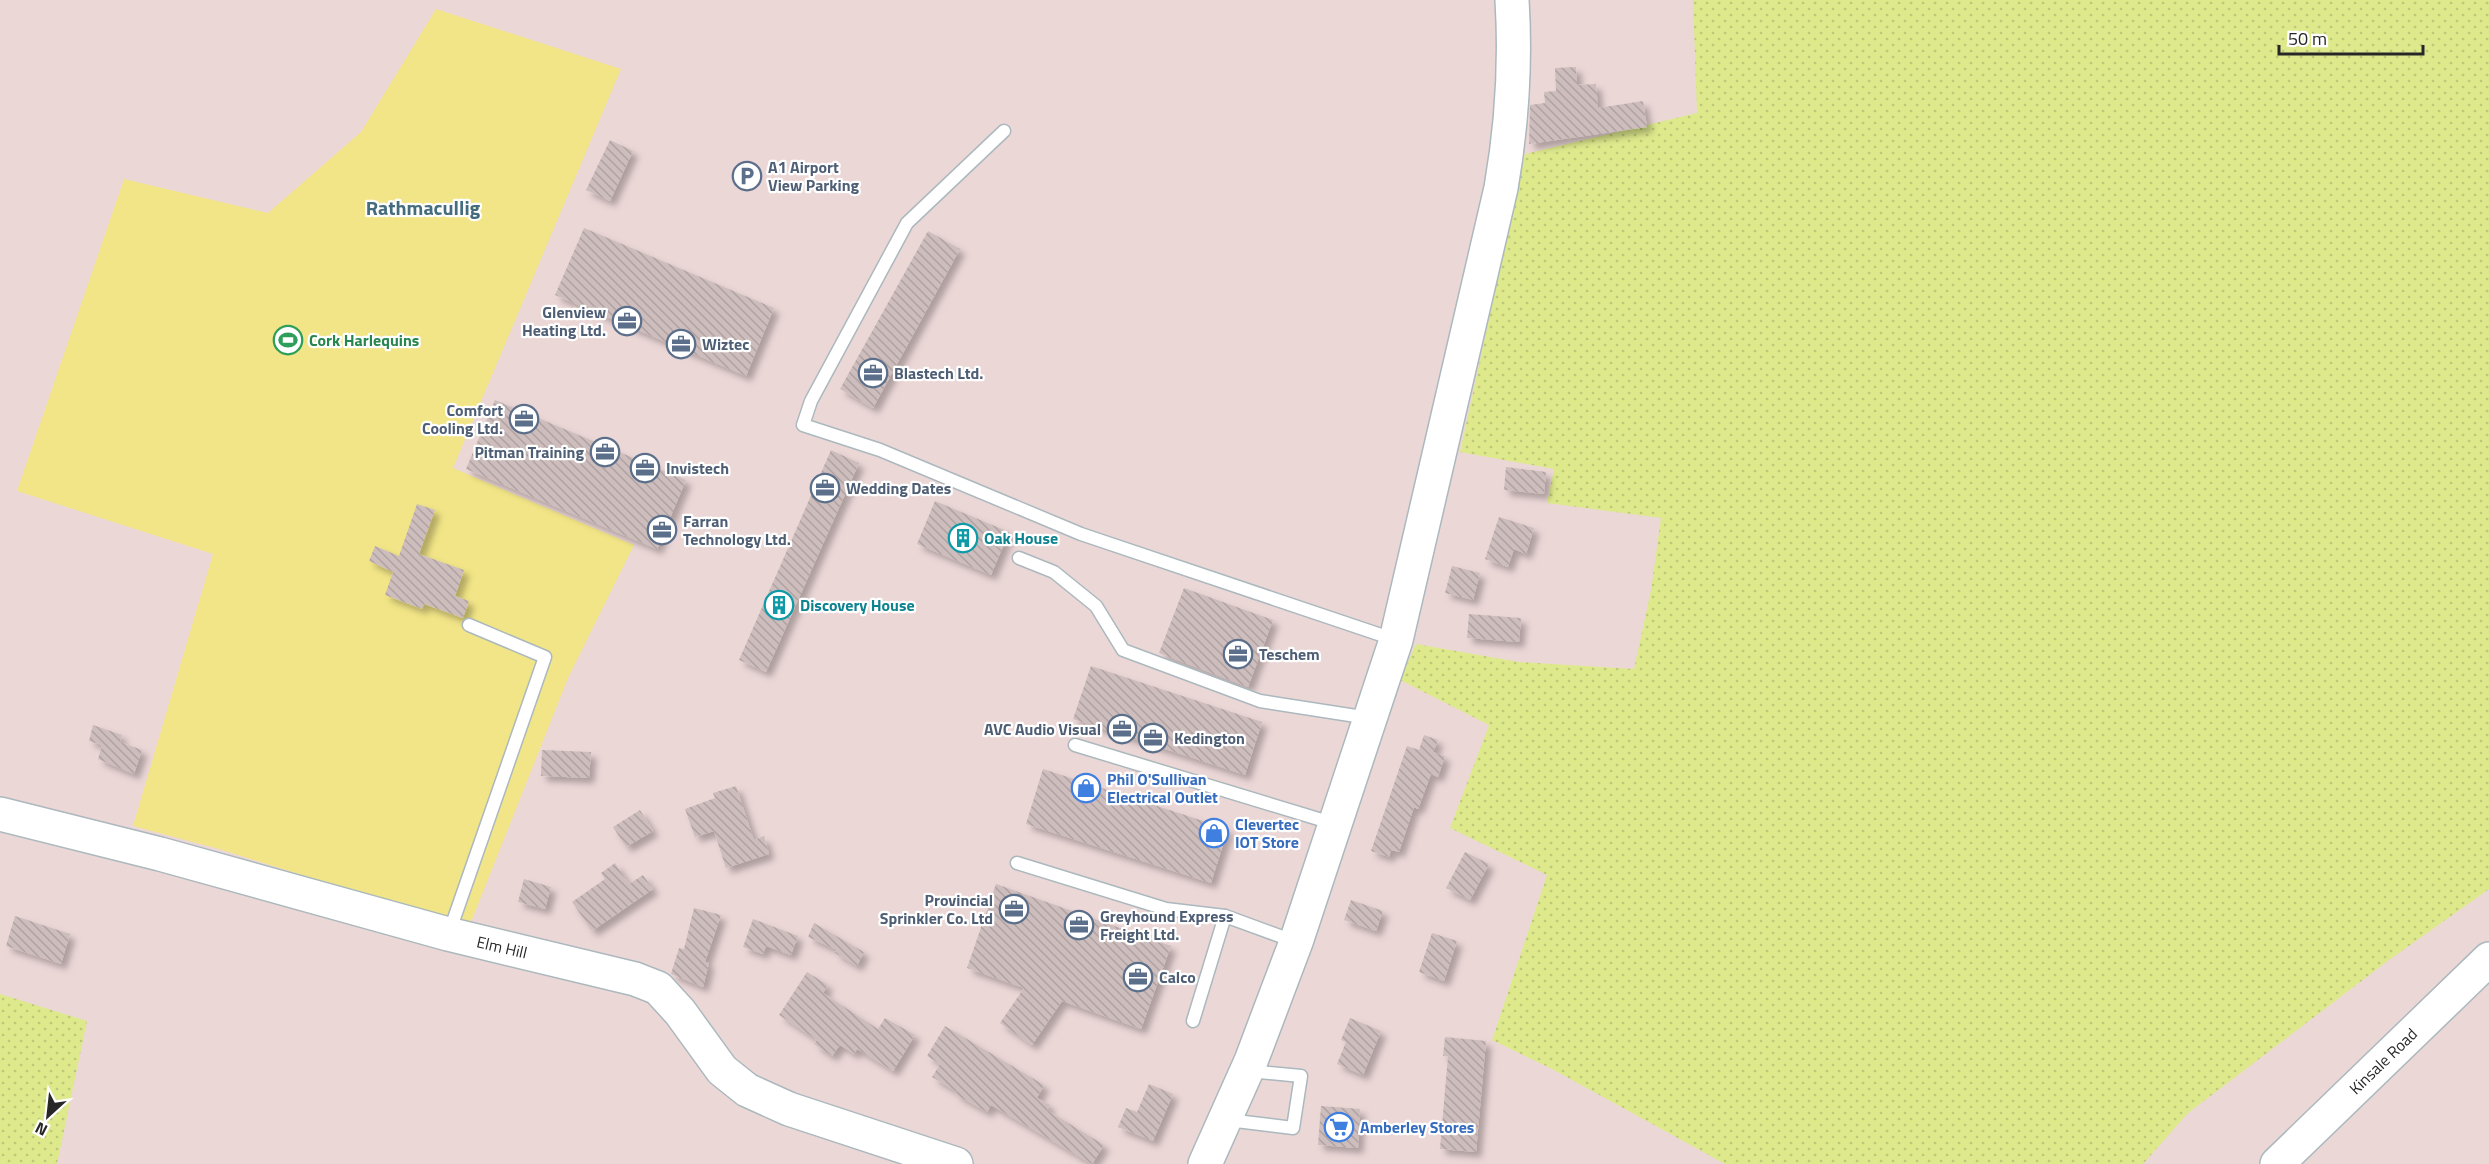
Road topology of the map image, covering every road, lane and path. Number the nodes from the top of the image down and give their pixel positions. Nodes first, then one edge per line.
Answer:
1 (1512, 0) edge
2 (1004, 131) dead end
3 (1019, 558) dead end
4 (469, 625) dead end
5 (1396, 640) junction
6 (1369, 718) junction
7 (1075, 746) dead end
8 (0, 814) edge
9 (1335, 824) junction
10 (1017, 863) dead end
11 (1226, 916) junction
12 (448, 934) junction
13 (1296, 942) junction
14 (2489, 959) edge
15 (1193, 1021) dead end
16 (1247, 1071) junction
17 (1227, 1120) junction
18 (956, 1164) edge
19 (1205, 1164) edge
20 (2277, 1164) edge

1 - 5 street
2 - 5 lane
3 - 6 lane
4 - 12 lane
5 - 6 street
6 - 9 street
7 - 9 lane
8 - 12 street, Elm Hill
9 - 13 street
10 - 11 lane
11 - 13 lane
11 - 15 lane
12 - 18 street, Elm Hill
13 - 16 street
14 - 20 street, Kinsale Road
16 - 17 street
16 - 17 lane
17 - 19 street

